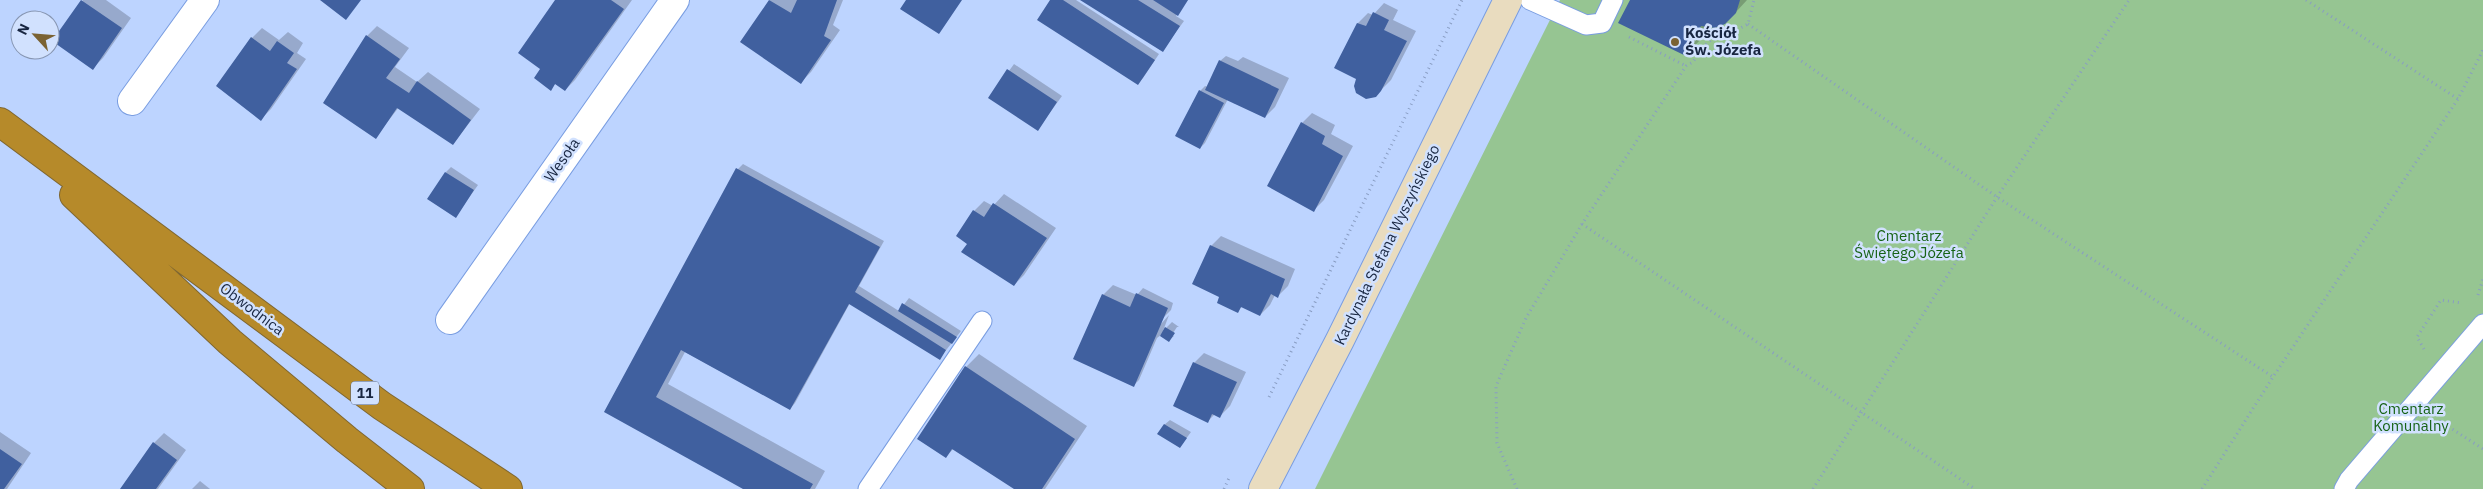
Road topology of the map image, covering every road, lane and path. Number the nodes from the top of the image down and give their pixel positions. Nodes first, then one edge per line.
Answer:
1 (205, 0) edge
2 (675, 0) edge
3 (1462, 0) edge
4 (1508, 0) edge
5 (1530, 0) edge
6 (1613, 0) edge
7 (1754, 0) edge
8 (2129, 0) edge
9 (2306, 0) edge
10 (1602, 23) junction
11 (1748, 24) junction
12 (2483, 50) edge
13 (1686, 66) junction
14 (2458, 99) junction
15 (132, 101) dead end
16 (0, 124) edge
17 (1997, 197) junction
18 (1582, 224) junction
19 (450, 320) dead end
20 (982, 322) dead end
21 (2483, 324) edge
22 (2273, 377) junction
23 (1269, 398) dead end
24 (2414, 404) junction
25 (1861, 412) junction
26 (2483, 449) edge
27 (1231, 476) dead end
28 (410, 489) edge
29 (508, 489) edge
30 (868, 489) edge
31 (1224, 489) edge
32 (1263, 489) edge
33 (1517, 489) edge
34 (1813, 489) edge
35 (1975, 489) edge
36 (2202, 489) edge
37 (2344, 489) edge

1 - 15 street
2 - 19 street, Wesoła
3 - 23 path
4 - 32 street, Kardynała Stefana Wyszyńskiego
5 - 10 lane
6 - 10 lane
7 - 11 path
8 - 17 path
9 - 14 path
10 - 13 path
11 - 13 path
11 - 17 path
12 - 14 path
13 - 18 path
14 - 22 path
16 - 28 highway, Obwodnica / 11
16 - 29 highway, Obwodnica / 11
17 - 22 path
17 - 25 path
18 - 25 path
18 - 33 path
20 - 30 lane
21 - 24 lane
22 - 36 path
24 - 26 path
24 - 37 lane
25 - 34 path
25 - 35 path
27 - 31 path

